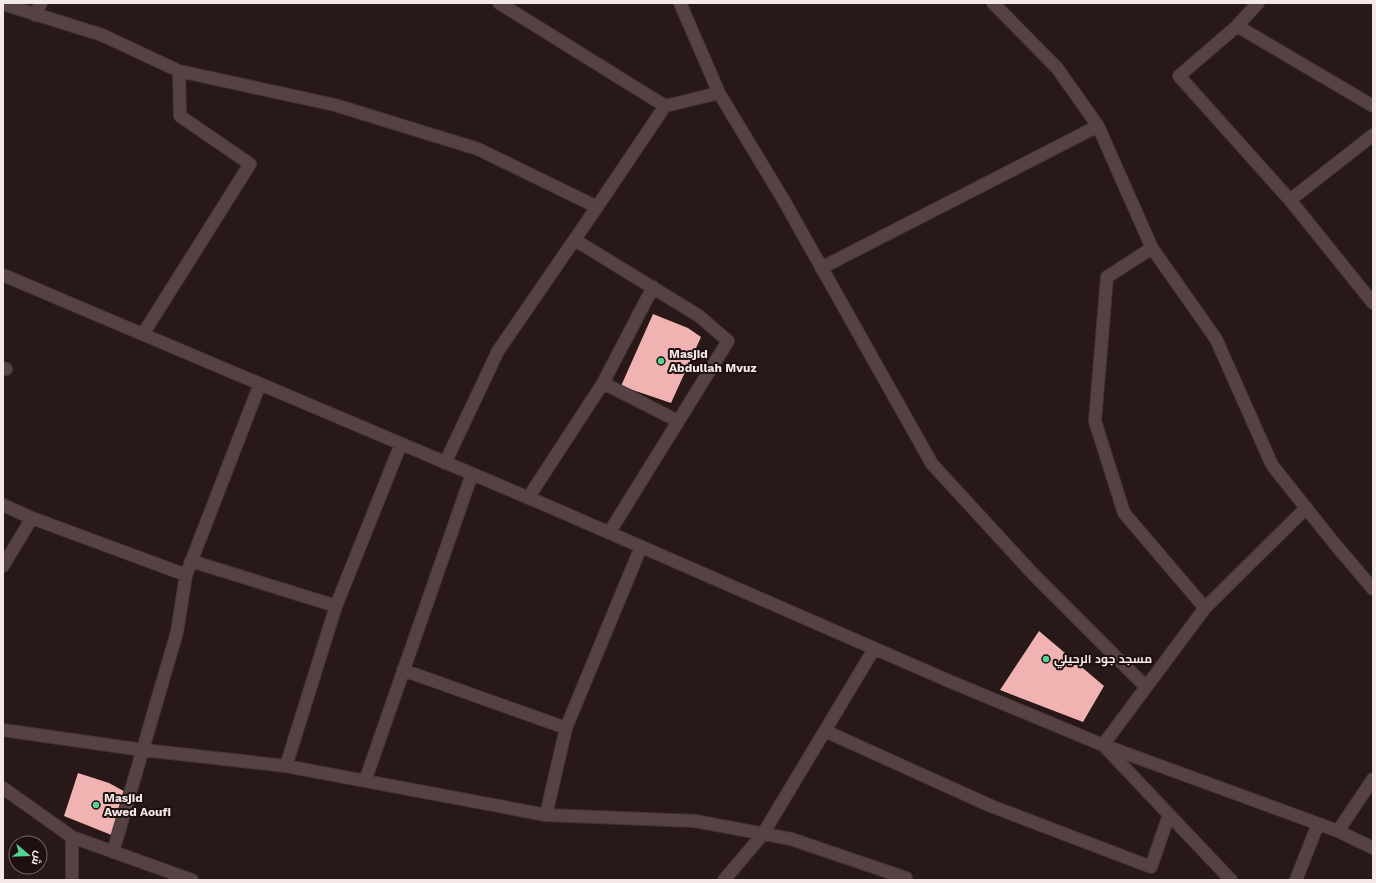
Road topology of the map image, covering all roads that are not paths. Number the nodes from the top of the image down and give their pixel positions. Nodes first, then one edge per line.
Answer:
1 (41, 3) edge
2 (499, 3) edge
3 (680, 3) edge
4 (993, 3) edge
5 (1258, 3) edge
6 (3, 4) edge
7 (35, 15) junction
8 (1237, 26) junction
9 (179, 71) junction
10 (719, 94) junction
11 (665, 106) junction
12 (1373, 106) edge
13 (1098, 126) junction
14 (1373, 135) edge
15 (1290, 200) junction
16 (598, 207) junction
17 (575, 240) junction
18 (1152, 248) junction
19 (821, 268) junction
20 (3, 275) edge
21 (653, 288) junction
22 (1373, 304) edge
23 (143, 334) junction
24 (603, 383) junction
25 (260, 384) junction
26 (678, 421) junction
27 (401, 444) junction
28 (446, 463) junction
29 (472, 474) junction
30 (528, 498) junction
31 (3, 505) edge
32 (1306, 508) junction
33 (32, 518) junction
34 (609, 533) junction
35 (641, 547) junction
36 (191, 561) junction
37 (3, 566) edge
38 (186, 575) junction
39 (1373, 588) edge
40 (336, 606) junction
41 (1205, 608) junction
42 (874, 649) junction
43 (403, 670) junction
44 (1146, 687) junction
45 (566, 728) junction
46 (3, 730) edge
47 (825, 730) junction
48 (1103, 745) junction
49 (143, 750) junction
50 (286, 766) junction
51 (1373, 779) edge
52 (365, 781) junction
53 (3, 788) edge
54 (546, 815) junction
55 (1169, 815) junction
56 (1318, 824) junction
57 (1338, 831) junction
58 (762, 834) junction
59 (72, 837) junction
60 (1373, 848) edge
61 (113, 852) junction
62 (906, 878) dead end
63 (72, 880) edge
64 (192, 880) edge
65 (724, 880) edge
66 (1231, 880) edge
67 (1296, 880) edge

1 - 7 street
2 - 11 street
3 - 10 street
4 - 13 street
5 - 8 street
6 - 7 street
7 - 9 street
8 - 12 street
8 - 15 street
9 - 16 street
9 - 23 street
10 - 11 street
10 - 19 street
11 - 16 street
13 - 18 street
13 - 19 street
14 - 15 street
15 - 22 street
16 - 17 street
17 - 21 street
17 - 28 street
18 - 32 street
18 - 41 street
19 - 44 street
20 - 23 street
21 - 24 street
21 - 26 street
23 - 25 street
24 - 26 street
24 - 30 street
25 - 27 street
25 - 36 street
26 - 34 street
27 - 28 street
27 - 40 street
28 - 29 street
29 - 30 street
29 - 43 street
30 - 34 street
31 - 33 street
32 - 39 street
32 - 41 street
33 - 37 street
33 - 38 street
34 - 35 street
35 - 42 street
35 - 45 street
36 - 38 street
36 - 40 street
38 - 49 street
40 - 50 street
41 - 44 street
42 - 47 street
42 - 48 street
43 - 45 street
43 - 52 street
44 - 48 street
45 - 54 street
46 - 49 street
47 - 55 street
47 - 58 street
48 - 55 street
48 - 56 street
49 - 50 street
49 - 61 street
50 - 52 street
51 - 57 street
52 - 54 street
53 - 59 street
54 - 58 street
55 - 66 street
56 - 57 street
56 - 67 street
57 - 60 street
58 - 62 street
58 - 65 street
59 - 61 street
59 - 63 street
61 - 64 street

